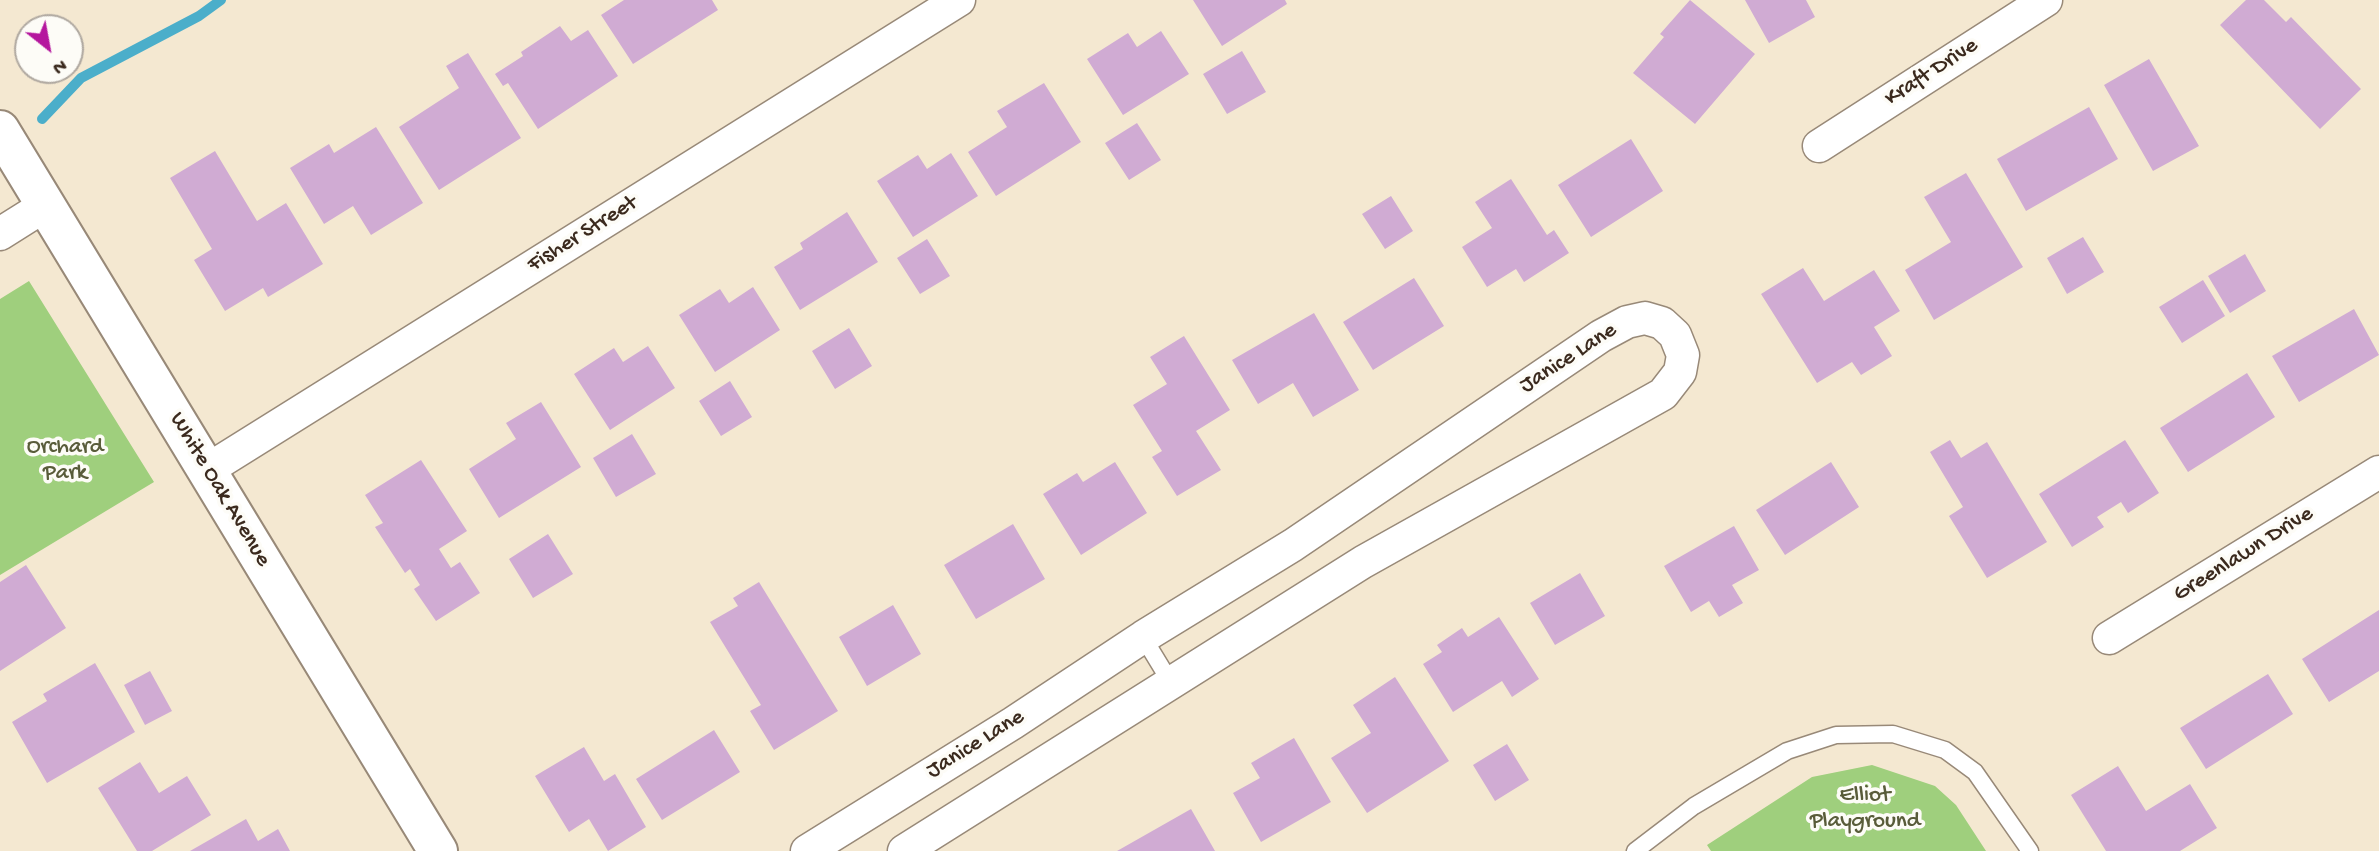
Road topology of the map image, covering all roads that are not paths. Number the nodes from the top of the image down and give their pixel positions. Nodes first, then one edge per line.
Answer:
1 (959, 0) edge
2 (2046, 0) edge
3 (0, 130) edge
4 (1819, 146) dead end
5 (46, 205) junction
6 (0, 234) edge
7 (207, 470) junction
8 (2379, 472) edge
9 (1143, 637) junction
10 (2109, 638) dead end
11 (1171, 684) junction
12 (438, 851) edge
13 (807, 851) edge
14 (904, 851) edge
15 (1635, 851) edge
16 (2030, 851) edge

1 - 7 street, Fisher Street
2 - 4 street, Kraft Drive
3 - 5 street, White Oak Avenue
5 - 6 street
5 - 7 street, White Oak Avenue
7 - 12 street, White Oak Avenue
8 - 10 street, Greenlawn Drive
9 - 11 lane
9 - 11 street, Janice Lane
9 - 13 street, Janice Lane
11 - 14 street, Janice Lane
15 - 16 lane

